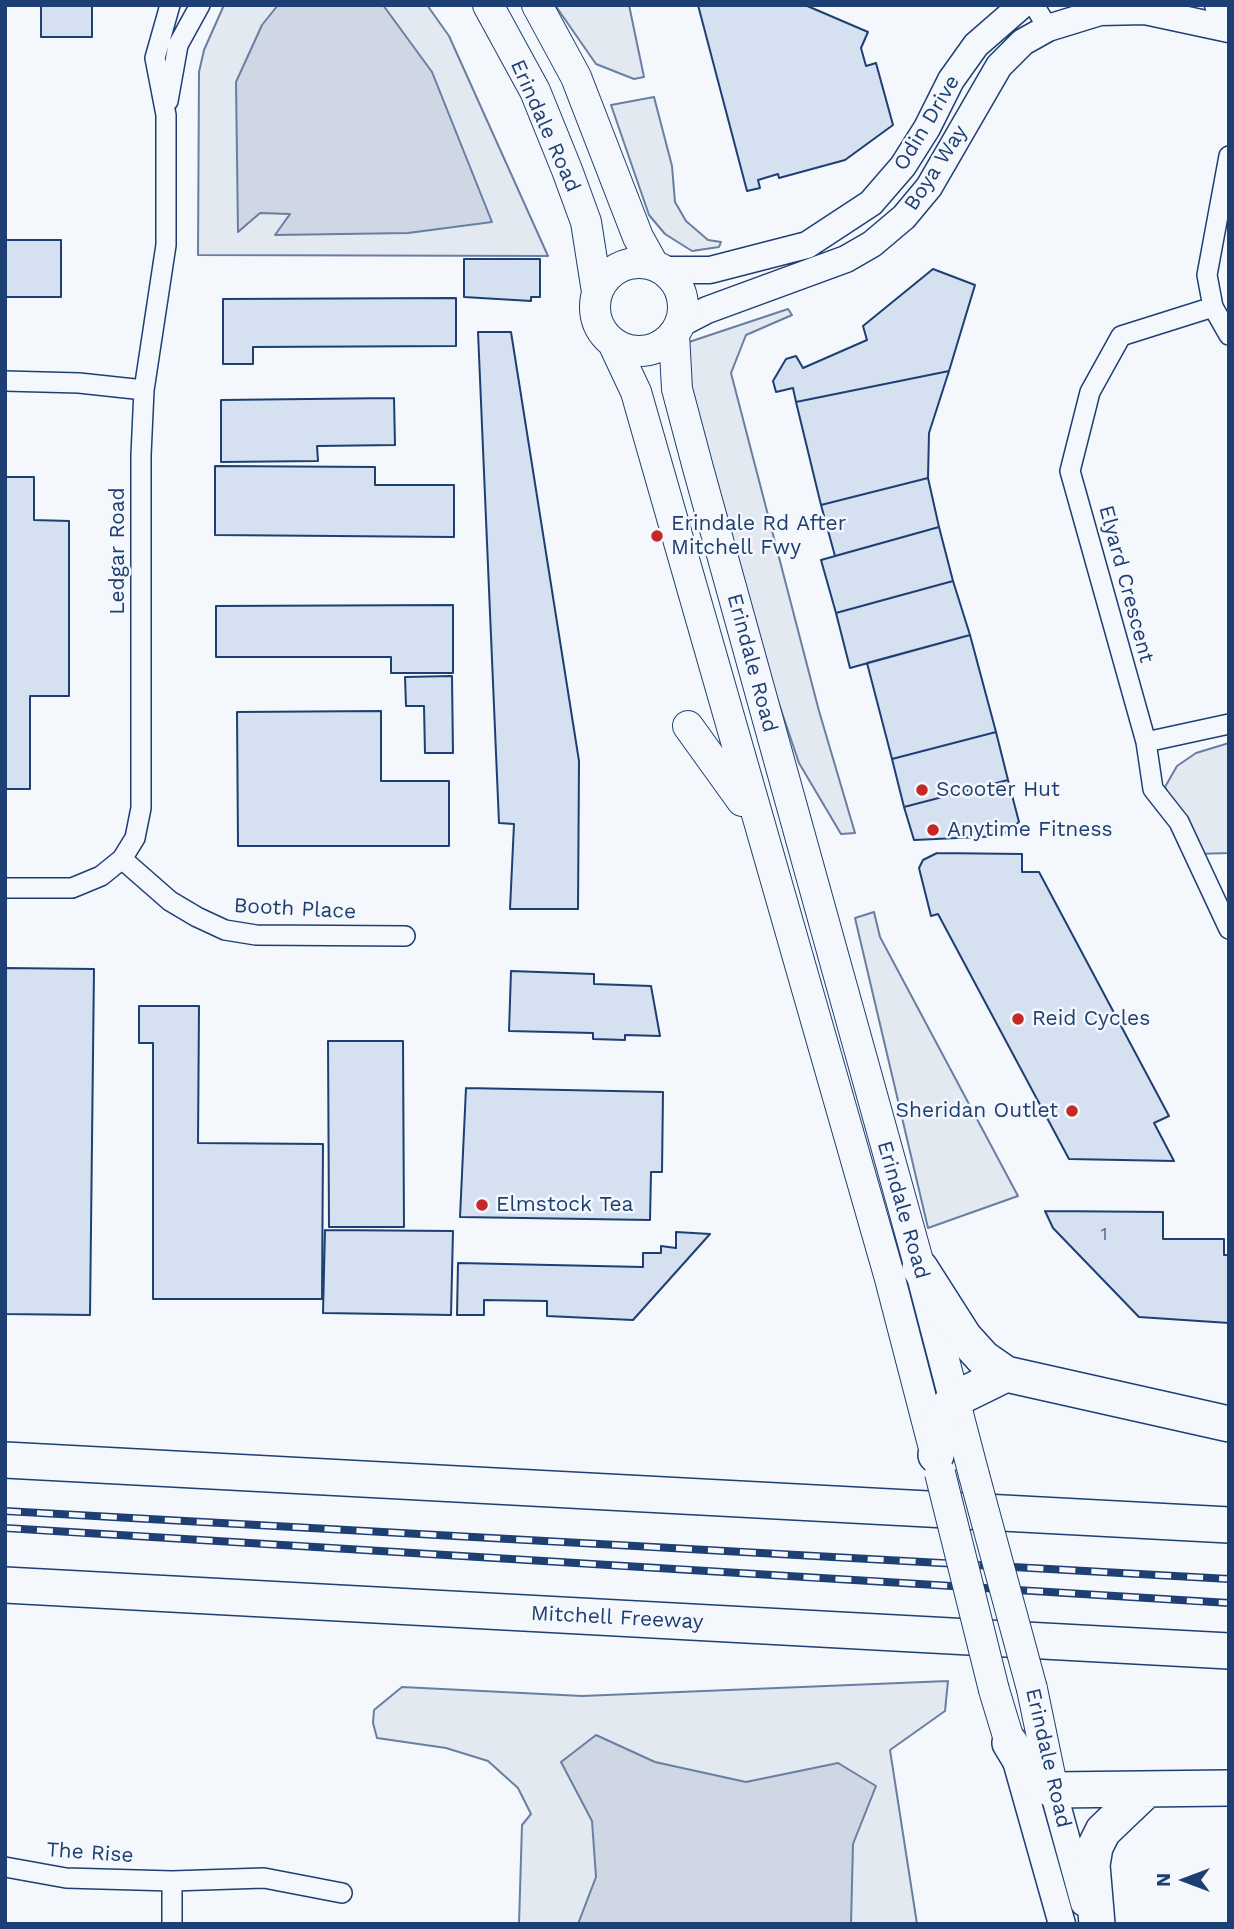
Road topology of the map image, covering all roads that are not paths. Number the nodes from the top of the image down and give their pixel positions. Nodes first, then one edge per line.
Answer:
1 (170, 5) edge
2 (200, 5) edge
3 (488, 5) edge
4 (537, 5) edge
5 (1023, 5) edge
6 (1218, 5) edge
7 (1229, 8) edge
8 (1041, 16) edge
9 (1229, 29) edge
10 (166, 116) junction
11 (1228, 164) edge
12 (658, 267) junction
13 (597, 292) junction
14 (1213, 307) junction
15 (677, 329) junction
16 (1229, 335) edge
17 (613, 343) junction
18 (5, 381) edge
19 (144, 390) junction
20 (1229, 724) edge
21 (688, 726) dead end
22 (1146, 742) junction
23 (762, 835) junction
24 (122, 859) junction
25 (5, 888) edge
26 (1229, 929) edge
27 (404, 936) dead end
28 (920, 1268) junction
29 (1006, 1374) junction
30 (955, 1399) junction
31 (1229, 1424) edge
32 (5, 1460) edge
33 (938, 1464) junction
34 (1229, 1525) edge
35 (5, 1585) edge
36 (1229, 1651) edge
37 (1010, 1742) junction
38 (1229, 1788) edge
39 (1054, 1790) junction
40 (1146, 1790) junction
41 (5, 1867) edge
42 (172, 1881) junction
43 (342, 1893) dead end
44 (172, 1924) edge
45 (1062, 1924) edge
46 (1089, 1924) edge
47 (1097, 1924) edge

1 - 10 street, Ledgar Road
2 - 10 street, Ledgar Road
3 - 13 main road, Erindale Road
4 - 12 main road, Erindale Road
5 - 12 main road, Odin Drive
6 - 7 main road
8 - 9 main road
8 - 15 main road, Boya Way
10 - 19 street, Ledgar Road
11 - 14 street
12 - 13 main road
12 - 15 main road, Erindale Road
13 - 17 main road, Erindale Road
14 - 16 street
14 - 22 street, Elyard Crescent
15 - 17 main road
15 - 28 main road, Erindale Road
17 - 23 main road, Erindale Road
18 - 19 street
19 - 24 street, Ledgar Road
20 - 22 street
21 - 23 main road
22 - 26 street, Elyard Crescent
23 - 33 main road, Erindale Road
24 - 25 street, Ledgar Road
24 - 27 street, Booth Place
28 - 29 highway
28 - 30 main road, Erindale Road
29 - 30 highway
29 - 31 highway
30 - 33 highway
30 - 39 main road, Erindale Road, bridge
32 - 34 highway
33 - 37 main road, Erindale Road, bridge
35 - 36 highway, Mitchell Freeway
37 - 39 highway
37 - 45 main road, Erindale Road
38 - 40 highway
39 - 40 highway
39 - 46 main road, Erindale Road
40 - 47 highway
41 - 42 street, The Rise
42 - 43 street, The Rise
42 - 44 street

